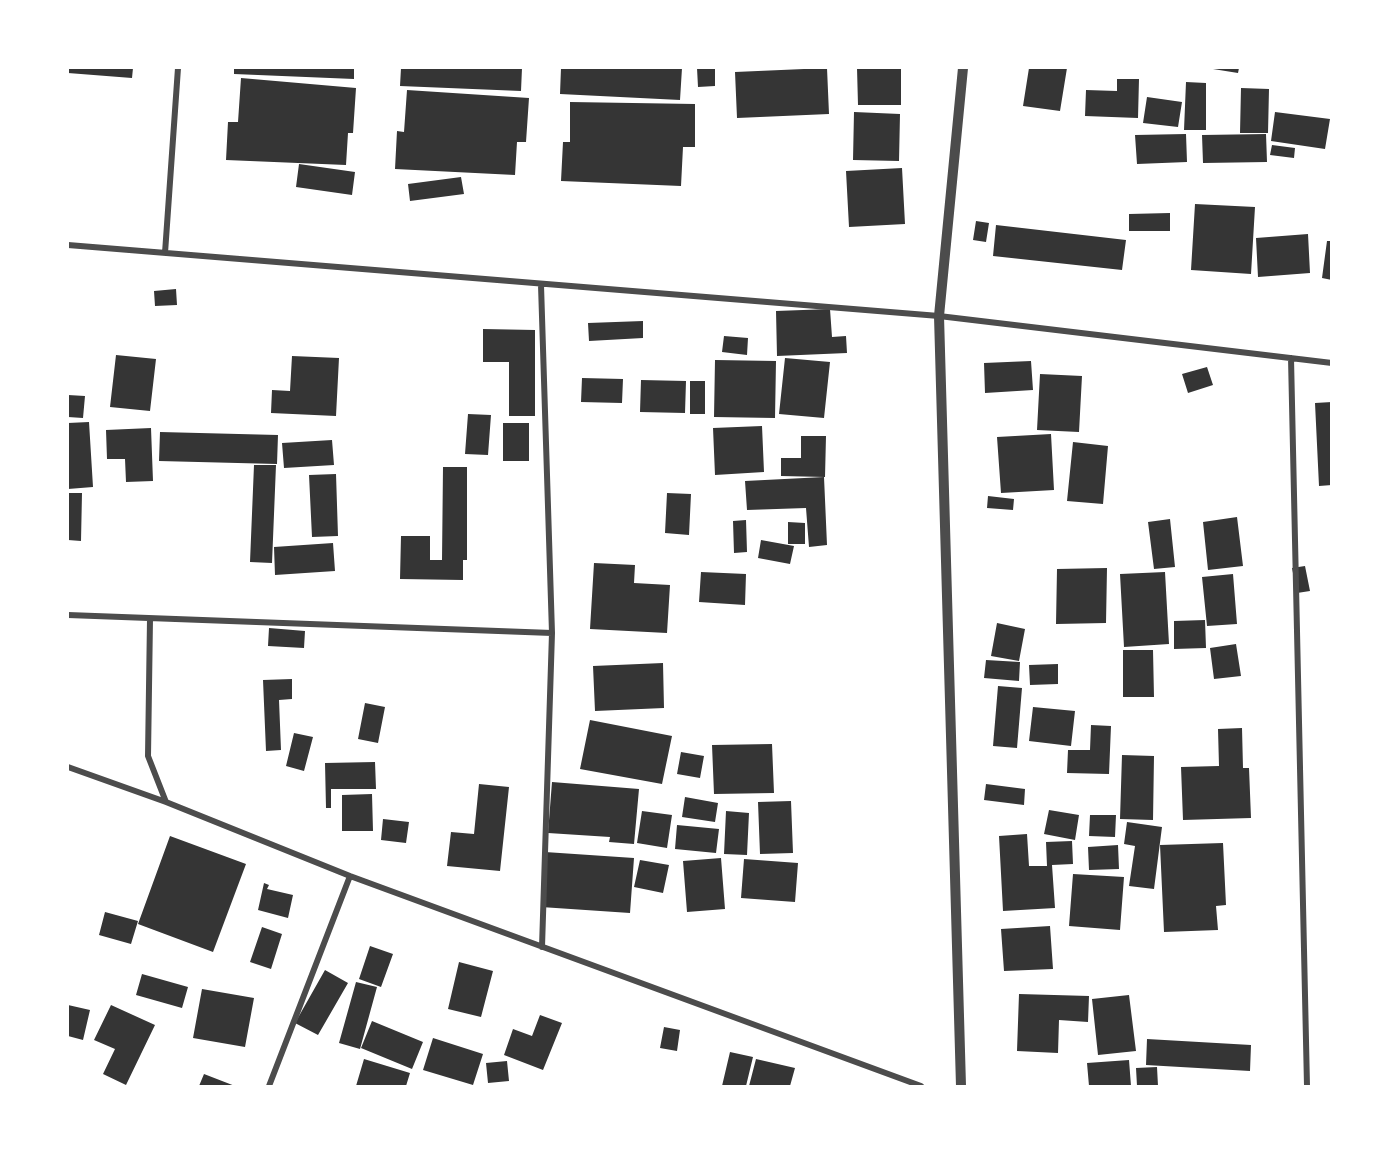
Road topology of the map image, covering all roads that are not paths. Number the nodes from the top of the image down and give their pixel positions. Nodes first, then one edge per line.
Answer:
1 (178, 68) edge
2 (963, 68) edge
3 (68, 245) edge
4 (165, 253) junction
5 (541, 285) junction
6 (939, 316) junction
7 (1291, 358) junction
8 (1332, 363) edge
9 (68, 615) edge
10 (150, 619) junction
11 (552, 633) junction
12 (68, 767) edge
13 (166, 802) junction
14 (350, 876) junction
15 (542, 947) junction
16 (270, 1086) edge
17 (921, 1086) edge
18 (961, 1086) edge
19 (1307, 1086) edge

1 - 4 street
2 - 6 street
3 - 4 street
4 - 5 street
5 - 6 street
5 - 11 street
6 - 7 street
6 - 18 street
7 - 8 street
7 - 19 street
9 - 10 street
10 - 11 street
10 - 13 street
11 - 15 street
12 - 13 street
13 - 14 street
14 - 15 street
14 - 16 street
15 - 17 street

